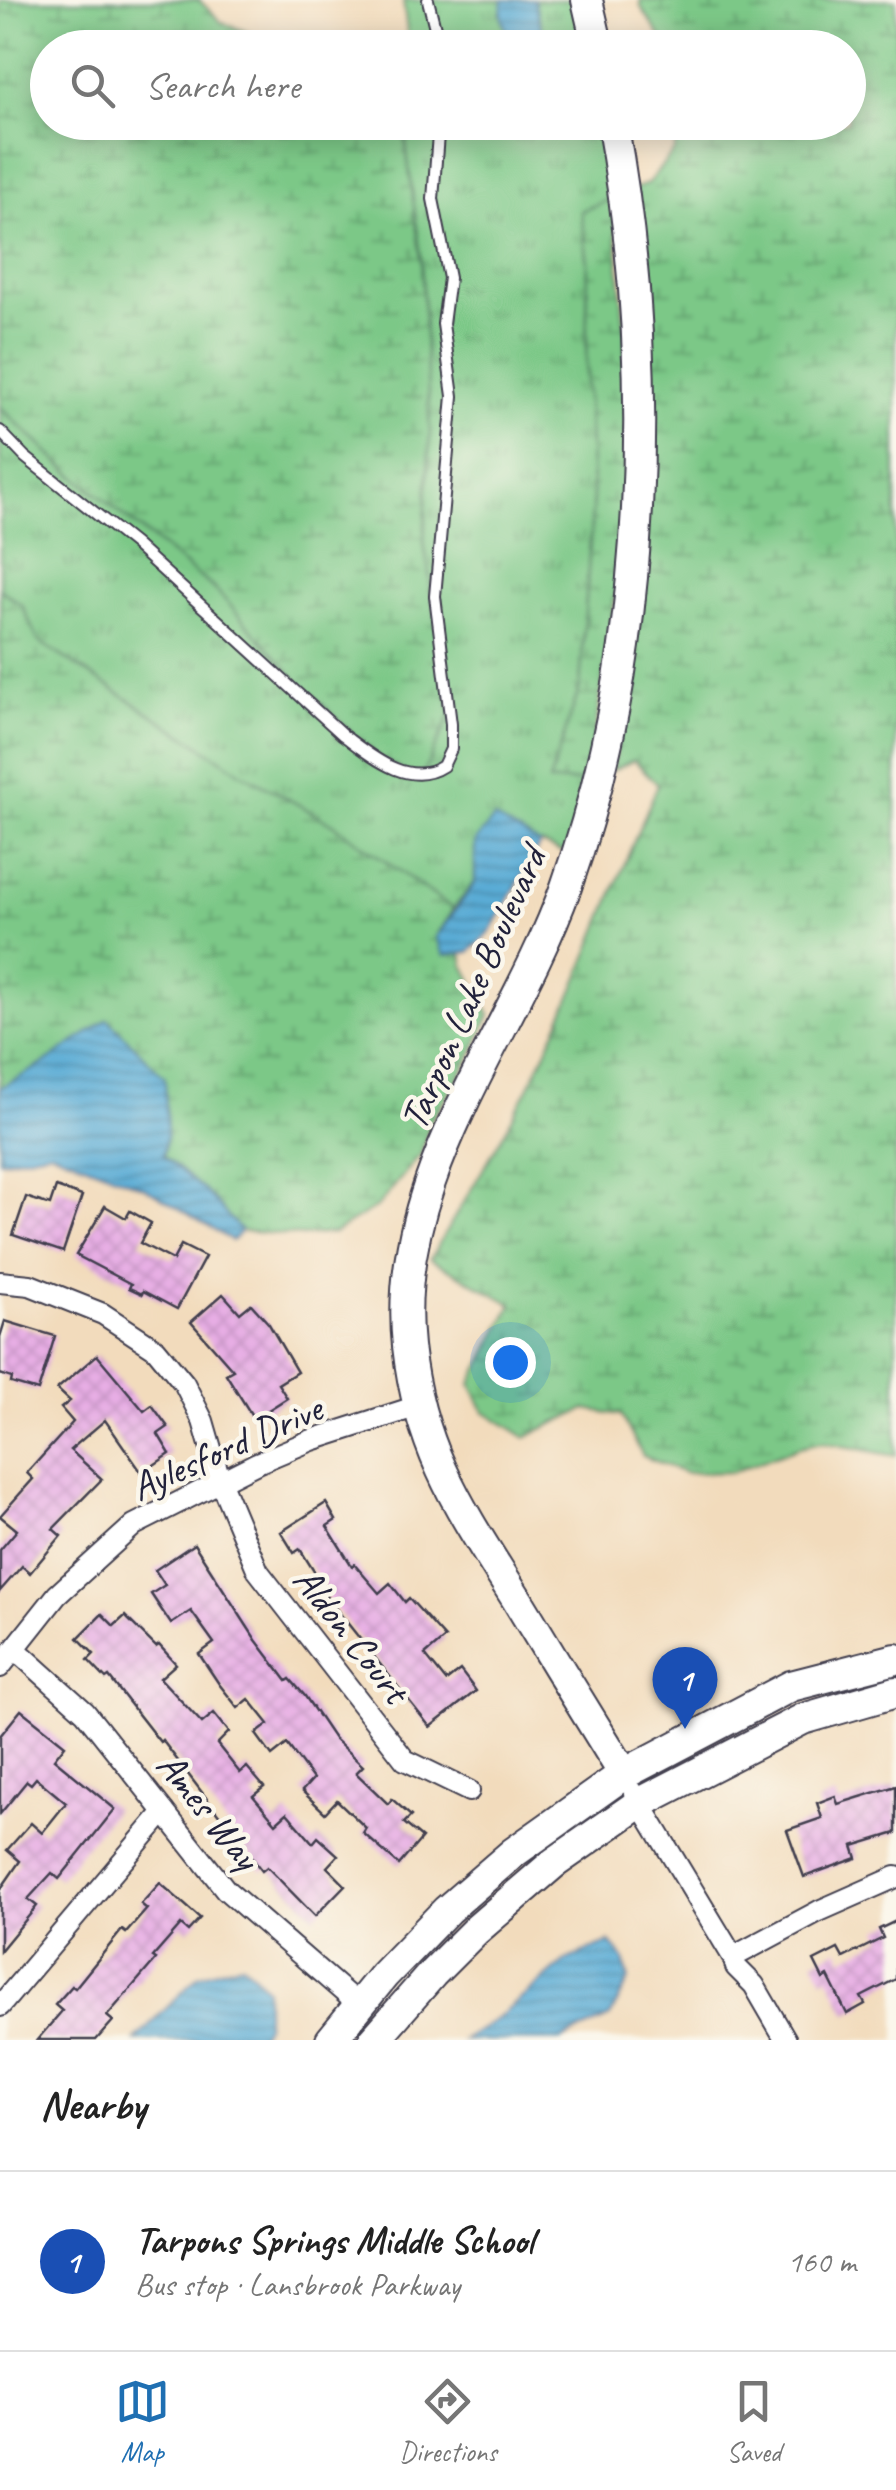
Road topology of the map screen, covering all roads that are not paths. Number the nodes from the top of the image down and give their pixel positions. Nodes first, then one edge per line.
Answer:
1 (428, 0) edge
2 (587, 0) edge
3 (436, 30) edge
4 (594, 30) edge
5 (438, 140) edge
6 (614, 140) edge
7 (0, 432) edge
8 (0, 1282) edge
9 (418, 1406) junction
10 (221, 1483) junction
11 (14, 1650) junction
12 (896, 1660) edge
13 (0, 1667) edge
14 (896, 1692) edge
15 (624, 1774) junction
16 (469, 1791) dead end
17 (640, 1803) junction
18 (164, 1812) junction
19 (896, 1877) edge
20 (734, 1957) junction
21 (0, 2006) edge
22 (360, 2006) junction
23 (331, 2040) edge
24 (374, 2040) edge
25 (786, 2040) edge

1 - 3 lane
2 - 4 street
5 - 7 lane
6 - 9 street, Tarpon Lake Boulevard
8 - 10 street, Aldon Court
9 - 10 street, Aylesford Drive
9 - 15 street, Tarpon Lake Boulevard
10 - 11 street, Aylesford Drive
10 - 16 street, Aldon Court
11 - 13 street, Aylesford Drive
11 - 18 street, Ames Way
12 - 15 street
14 - 17 street
15 - 17 street
15 - 22 street
17 - 20 street
17 - 24 street
18 - 21 street
18 - 22 street, Ames Way
19 - 20 street
20 - 25 street
22 - 23 street

